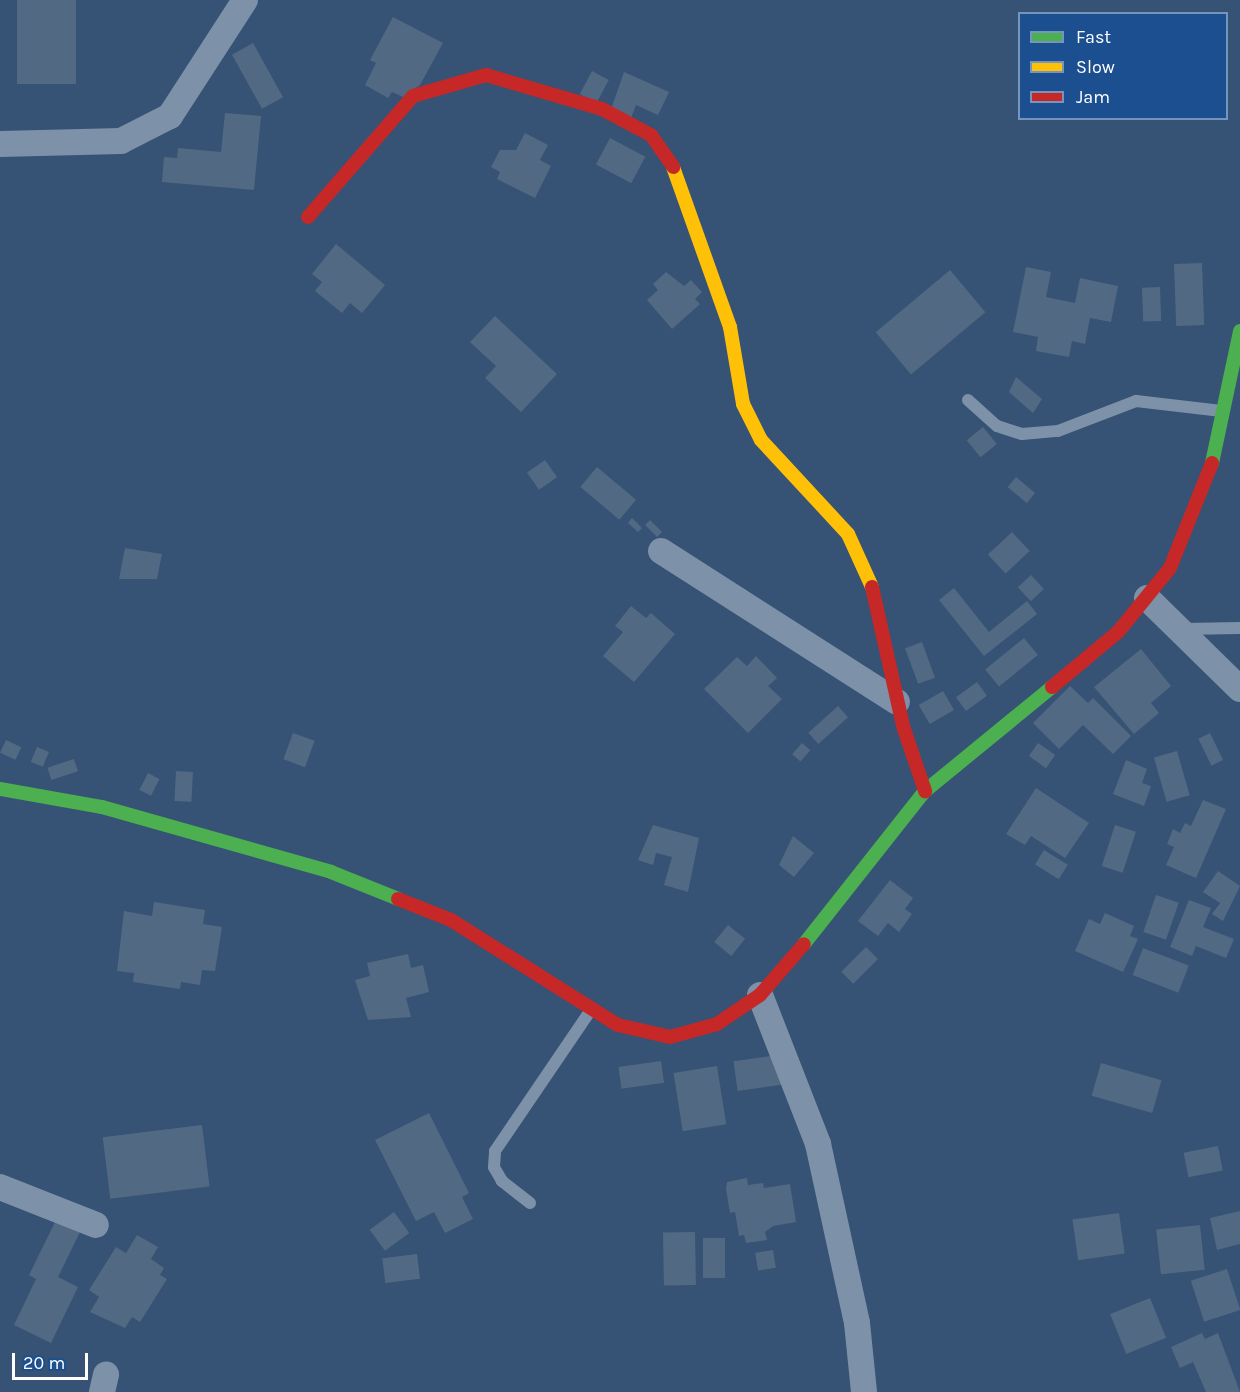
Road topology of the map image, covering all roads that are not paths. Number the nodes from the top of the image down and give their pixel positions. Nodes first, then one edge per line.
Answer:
1 (245, 0) edge
2 (0, 144) edge
3 (309, 217) dead end
4 (1240, 331) edge
5 (969, 399) dead end
6 (1225, 412) junction
7 (661, 551) dead end
8 (1146, 598) junction
9 (1178, 630) junction
10 (1237, 630) edge
11 (1240, 689) edge
12 (897, 702) junction
13 (0, 789) edge
14 (925, 791) junction
15 (760, 995) junction
16 (590, 1011) junction
17 (0, 1186) edge
18 (530, 1203) dead end
19 (96, 1225) dead end
20 (864, 1392) edge

1 - 2 street
3 - 12 street
4 - 6 street
5 - 6 lane
6 - 8 street
7 - 12 street
8 - 9 street
8 - 14 street
9 - 10 lane
9 - 11 street
12 - 14 street
13 - 16 street
14 - 15 street
15 - 16 street
15 - 20 street
16 - 18 lane
17 - 19 street

